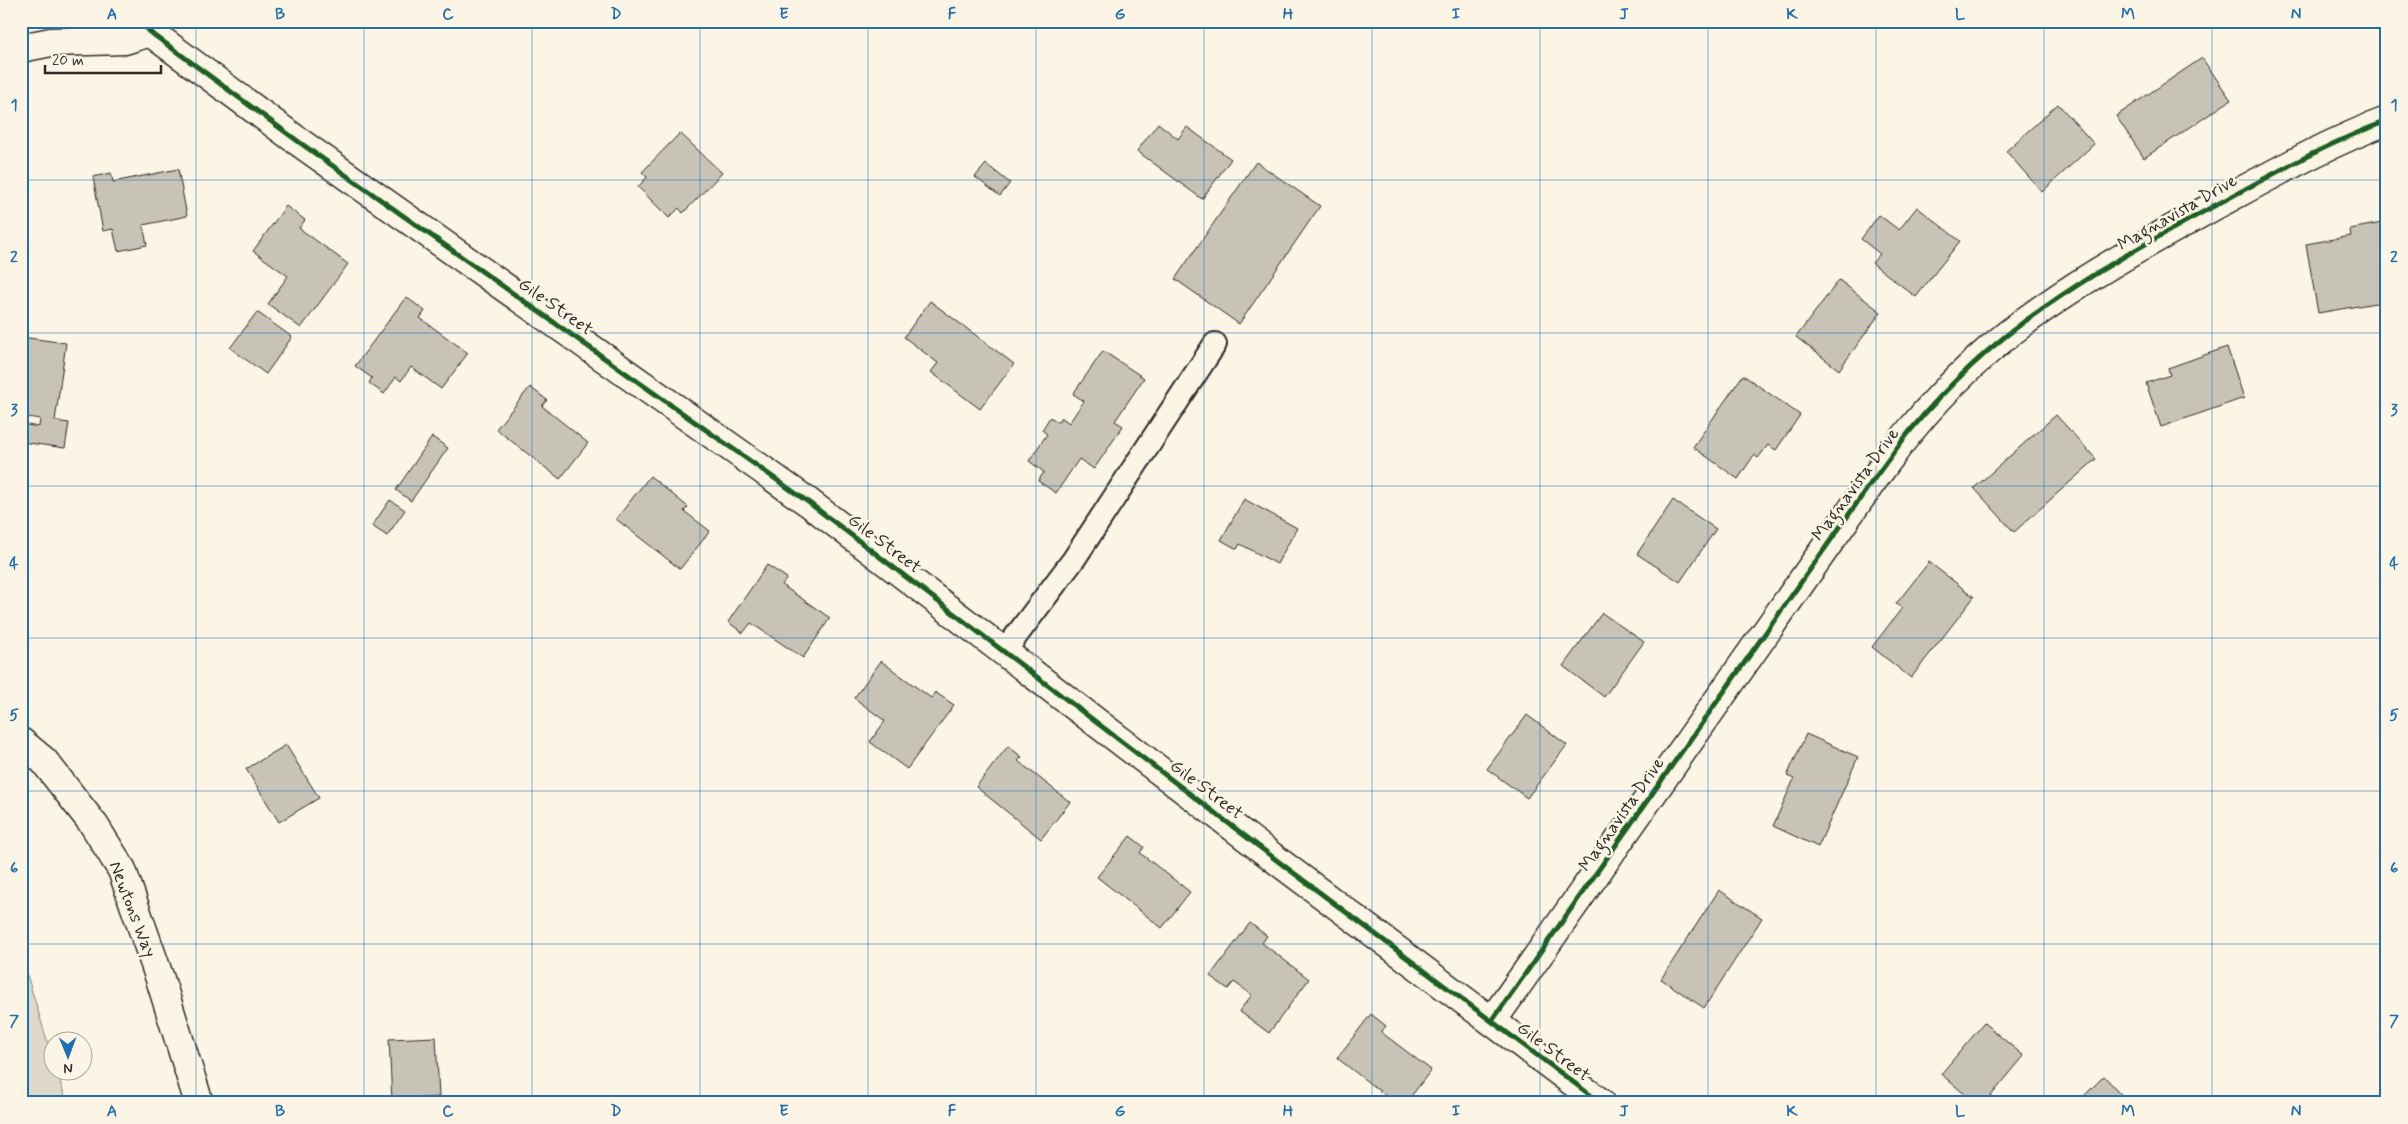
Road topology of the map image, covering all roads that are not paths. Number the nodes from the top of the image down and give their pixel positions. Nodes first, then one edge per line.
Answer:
1 (146, 26) edge
2 (21, 48) edge
3 (2387, 121) edge
4 (1215, 344) dead end
5 (1004, 652) junction
6 (21, 742) edge
7 (1492, 1021) junction
8 (199, 1103) edge
9 (1601, 1103) edge

1 - 2 street, Gile Street
1 - 5 street, Gile Street
3 - 7 street, Magnavista Drive
4 - 5 lane
5 - 7 street, Gile Street
6 - 8 street, Newtons Way
7 - 9 street, Gile Street

